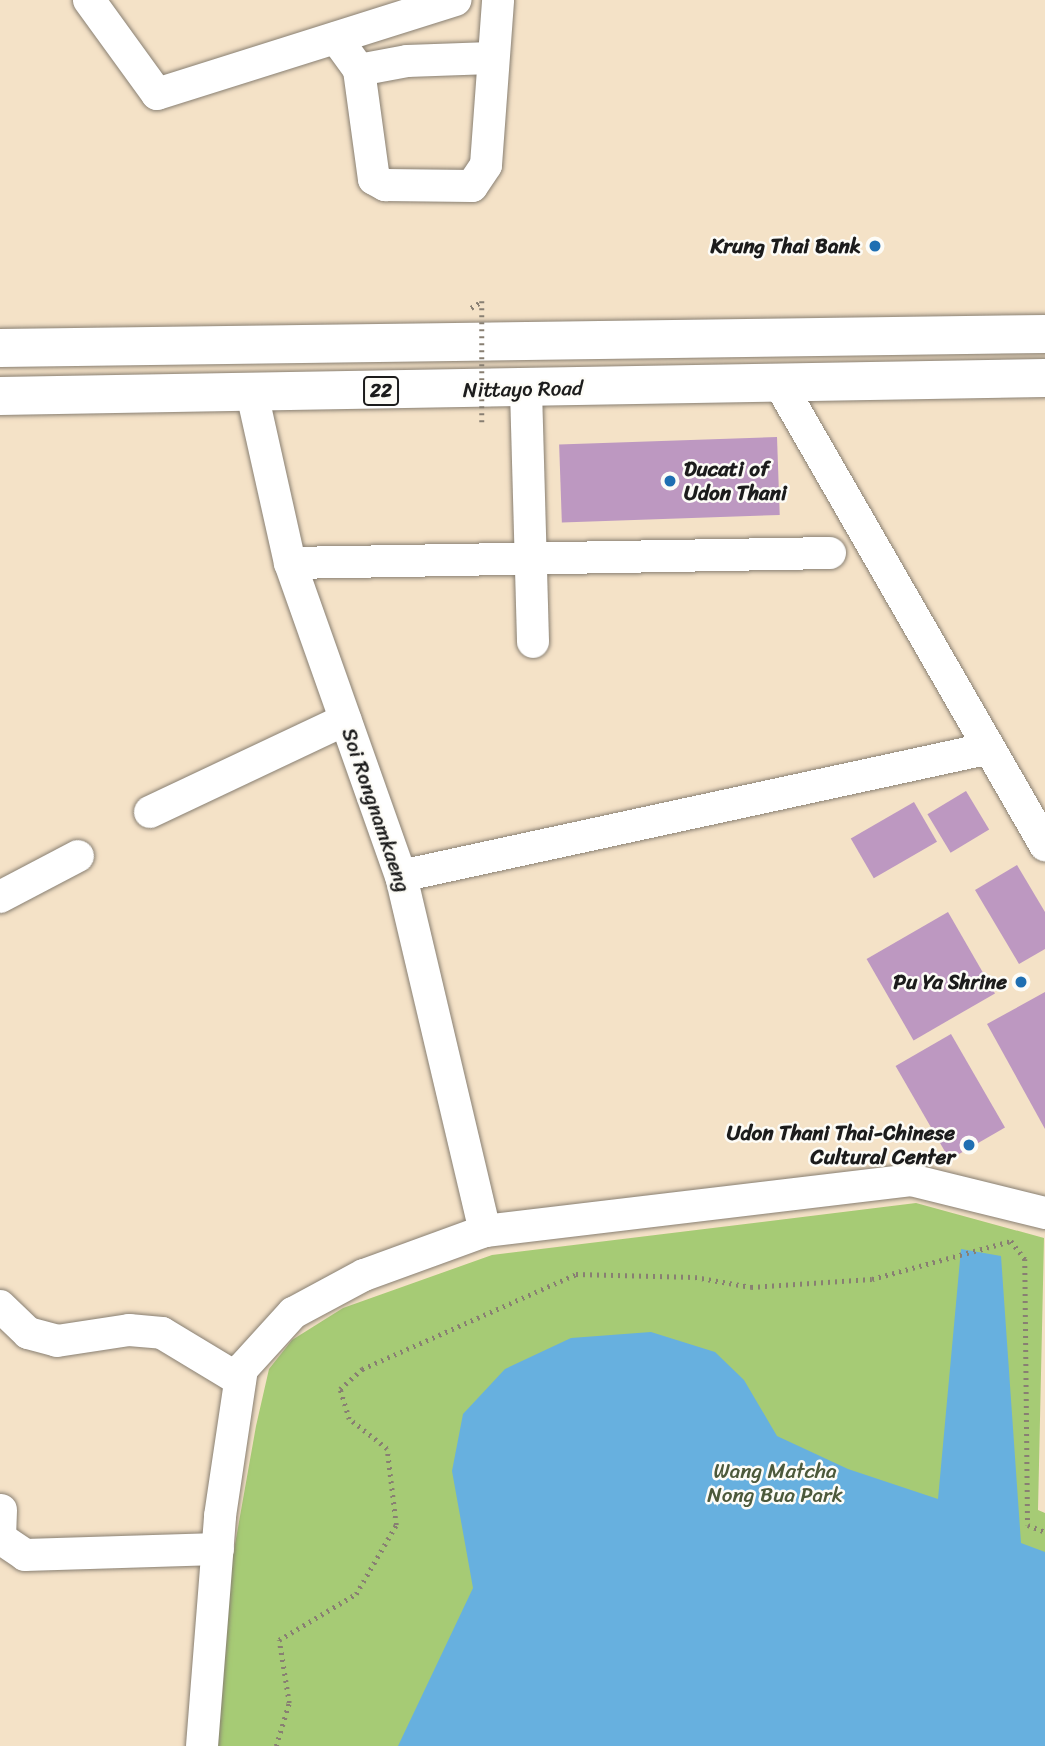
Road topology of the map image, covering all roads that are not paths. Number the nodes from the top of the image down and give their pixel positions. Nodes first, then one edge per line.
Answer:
1 (89, 0) edge
2 (456, 0) edge
3 (498, 0) edge
4 (336, 38) junction
5 (491, 58) junction
6 (359, 70) junction
7 (1045, 334) edge
8 (0, 348) edge
9 (1045, 378) edge
10 (771, 386) junction
11 (527, 390) junction
12 (252, 393) junction
13 (0, 396) edge
14 (830, 553) dead end
15 (531, 558) junction
16 (290, 563) junction
17 (533, 642) dead end
18 (345, 720) junction
19 (986, 749) junction
20 (150, 812) dead end
21 (1045, 845) edge
22 (78, 856) dead end
23 (401, 876) junction
24 (0, 897) edge
25 (1045, 1213) edge
26 (485, 1231) junction
27 (0, 1306) edge
28 (240, 1380) junction
29 (1, 1510) edge
30 (218, 1549) junction
31 (202, 1746) edge

1 - 4 street
2 - 4 street
3 - 5 street
4 - 6 street
5 - 6 street
5 - 6 street
7 - 8 main road, 22
9 - 10 main road, Nittayo Road
10 - 11 main road, Nittayo Road / 22
10 - 19 street
11 - 12 main road, Nittayo Road / 22
11 - 15 street
12 - 13 main road, Nittayo Road / 22
12 - 16 street, Soi Rongnamkaeng
14 - 15 street
15 - 16 street
15 - 17 street
16 - 18 street, Soi Rongnamkaeng
18 - 20 street
18 - 23 street, Soi Rongnamkaeng
19 - 21 street
19 - 23 street
22 - 24 street
23 - 26 street, Soi Rongnamkaeng
25 - 26 street
26 - 28 street
27 - 28 street
28 - 30 street
29 - 30 street
30 - 31 street

